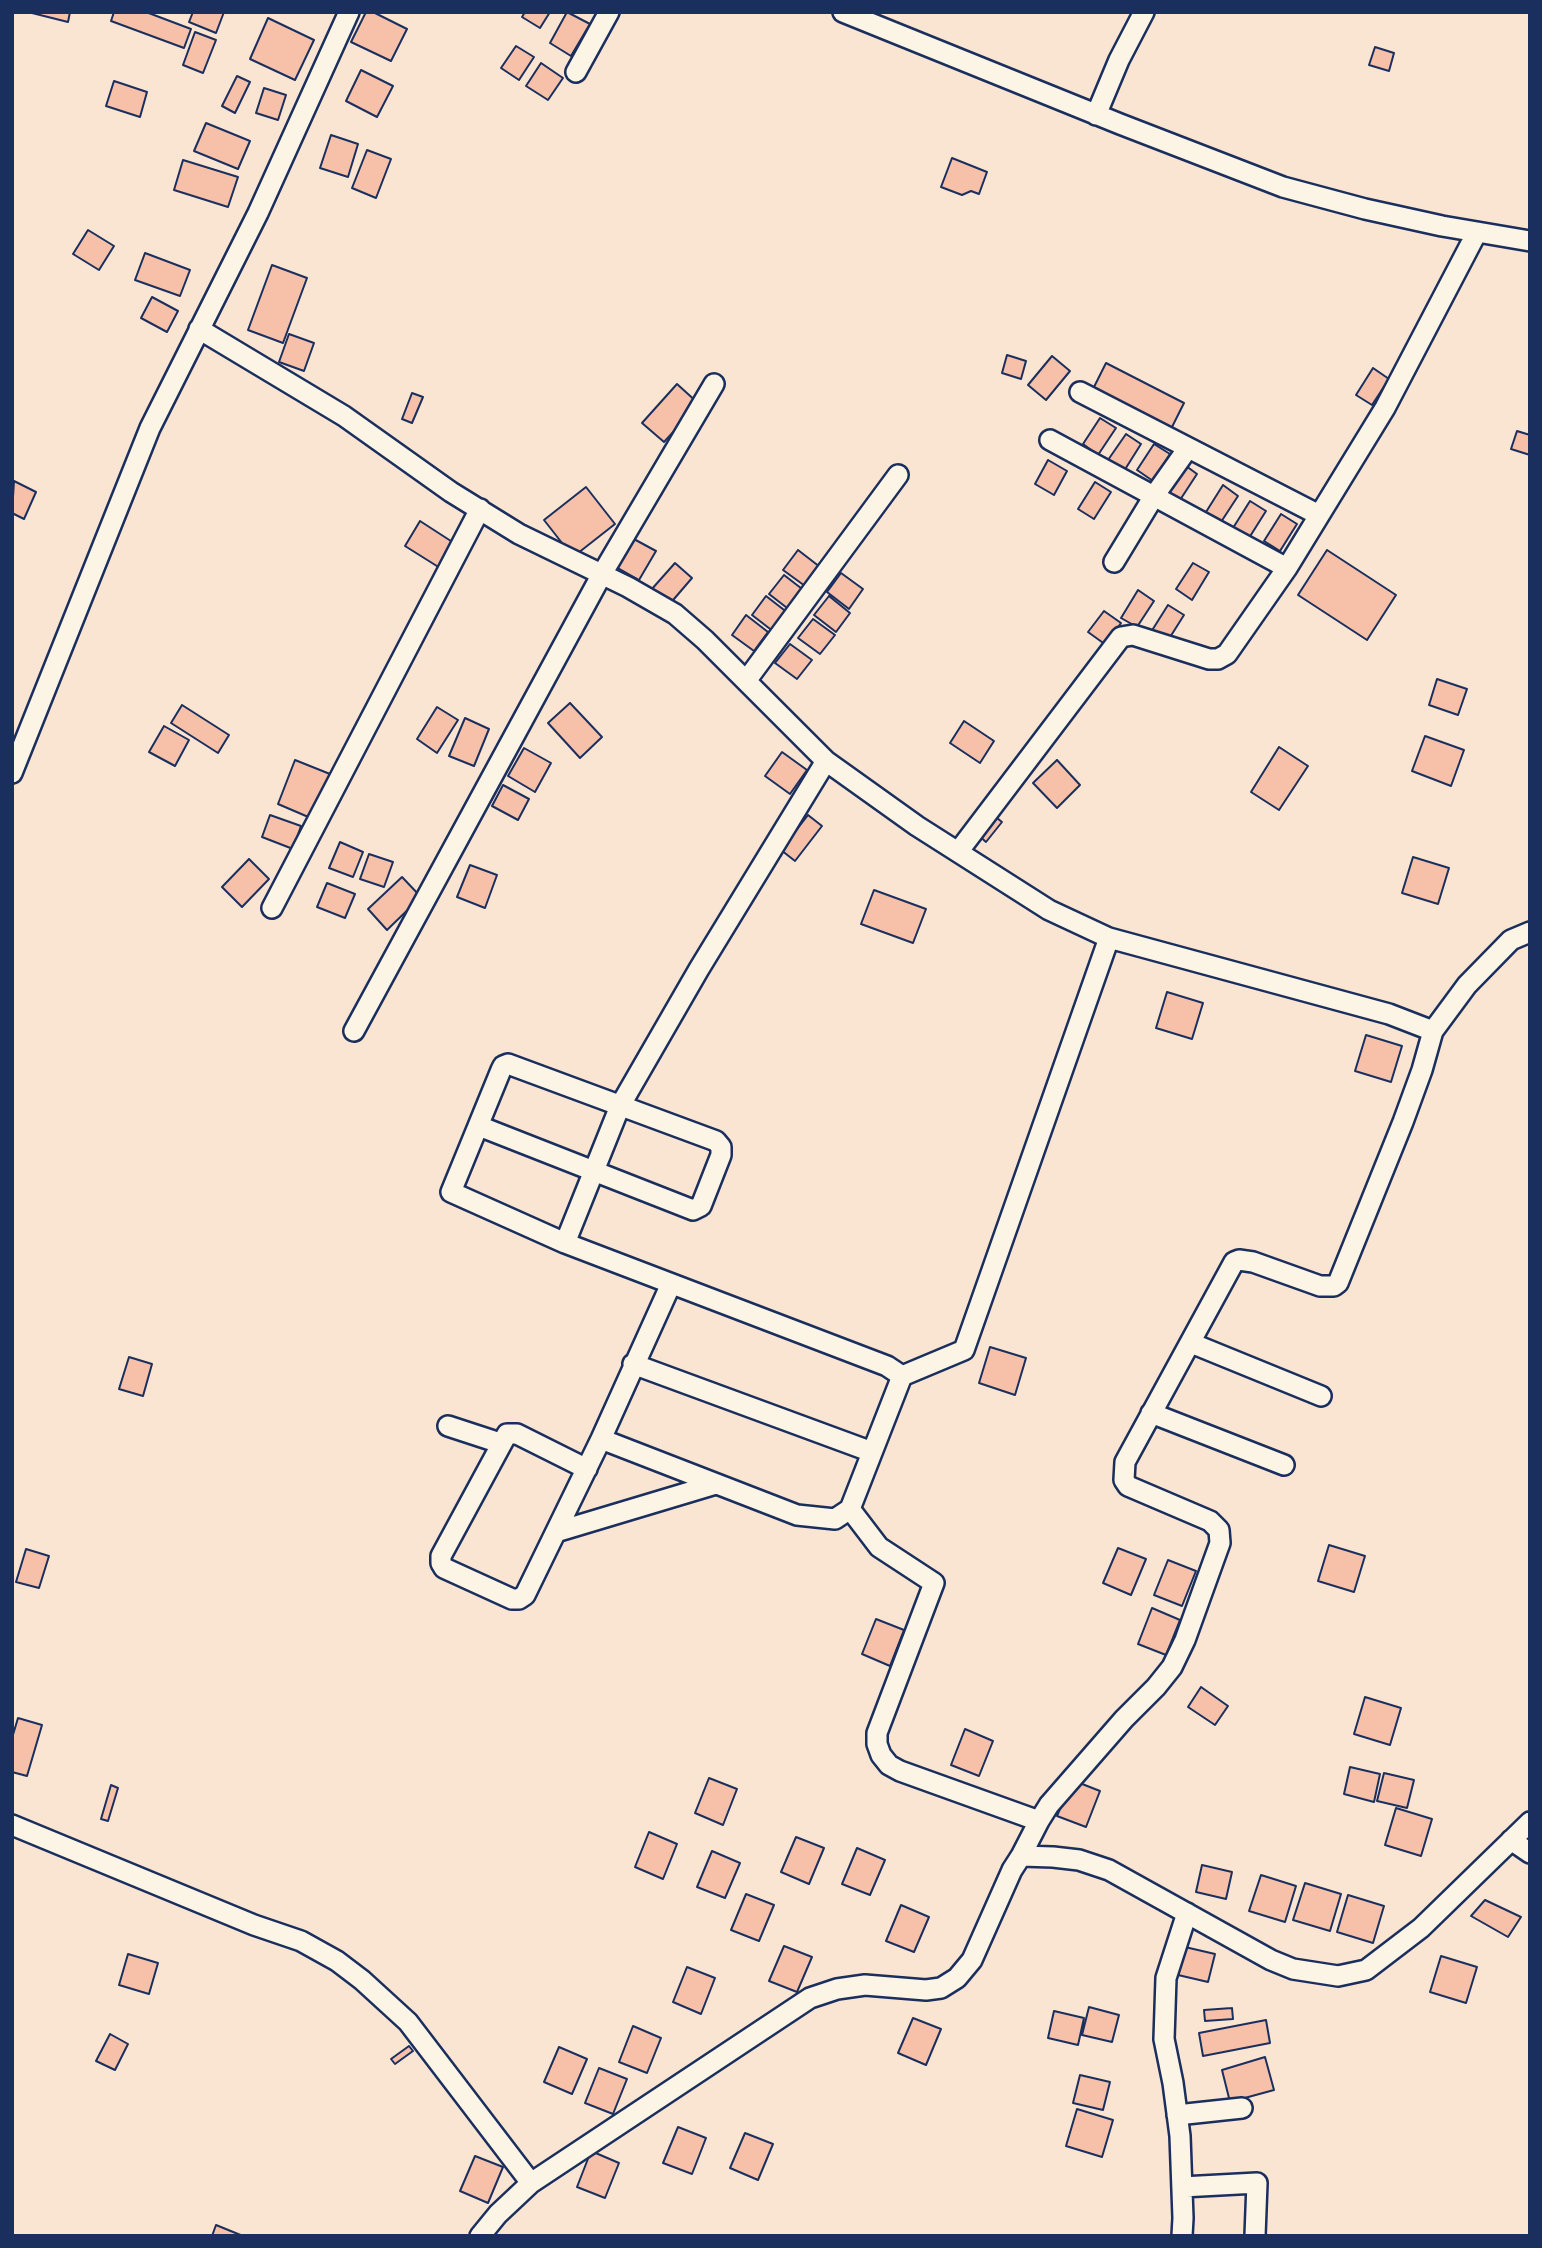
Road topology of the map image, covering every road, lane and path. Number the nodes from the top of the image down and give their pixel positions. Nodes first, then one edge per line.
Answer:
1 (349, 12) edge
2 (609, 12) edge
3 (843, 12) edge
4 (1144, 12) edge
5 (576, 72) dead end
6 (1096, 115) junction
7 (1477, 232) junction
8 (1530, 241) edge
9 (199, 329) junction
10 (714, 384) dead end
11 (1080, 392) dead end
12 (1050, 440) dead end
13 (1188, 448) junction
14 (898, 475) dead end
15 (1154, 496) junction
16 (480, 509) junction
17 (1319, 515) junction
18 (1114, 562) dead end
19 (1287, 568) junction
20 (602, 574) junction
21 (746, 681) junction
22 (826, 761) junction
23 (12, 773) edge
24 (958, 852) junction
25 (272, 908) dead end
26 (1530, 932) edge
27 (1109, 938) junction
28 (354, 1031) dead end
29 (1433, 1031) junction
30 (620, 1106) junction
31 (479, 1126) junction
32 (594, 1171) junction
33 (565, 1243) junction
34 (671, 1283) junction
35 (1191, 1343) junction
36 (634, 1364) junction
37 (902, 1376) junction
38 (1321, 1396) dead end
39 (1151, 1413) junction
40 (448, 1426) dead end
41 (601, 1439) junction
42 (500, 1443) junction
43 (872, 1452) junction
44 (1284, 1465) dead end
45 (587, 1469) junction
46 (716, 1484) junction
47 (850, 1509) junction
48 (556, 1532) junction
49 (1039, 1821) junction
50 (1530, 1822) edge
51 (12, 1825) edge
52 (1511, 1840) junction
53 (1530, 1853) edge
54 (1021, 1856) junction
55 (1186, 1913) junction
56 (1242, 2108) dead end
57 (1177, 2115) junction
58 (531, 2183) junction
59 (1182, 2187) junction
60 (480, 2236) edge
61 (1182, 2236) edge
62 (1255, 2236) edge

1 - 9 street
2 - 5 street
3 - 6 street
4 - 6 street
6 - 7 street
7 - 8 street
7 - 17 street
9 - 16 street
9 - 23 street
10 - 20 street
11 - 13 street
12 - 15 street
13 - 15 street
13 - 17 street
14 - 21 street
15 - 18 street
15 - 19 street
16 - 20 street
16 - 25 street
17 - 19 street
19 - 24 street
20 - 21 street
20 - 28 street
21 - 22 street
22 - 24 street
22 - 30 street
24 - 27 street
26 - 29 street
27 - 29 street
27 - 37 street
29 - 35 street
30 - 31 street
30 - 32 street
30 - 32 street
31 - 32 street
31 - 33 street
32 - 33 street
33 - 34 street
34 - 36 street
34 - 37 street
35 - 38 street
35 - 39 street
36 - 41 street
36 - 43 street
37 - 43 street
39 - 44 street
39 - 49 street
40 - 42 street
41 - 45 street
41 - 46 street
42 - 45 street
42 - 48 street
43 - 47 street
45 - 48 street
46 - 47 street
46 - 48 street
47 - 49 street
49 - 54 street
50 - 52 street
51 - 58 street
52 - 53 street
52 - 55 street
54 - 55 street
54 - 58 street
55 - 57 street
56 - 57 street
57 - 59 street
58 - 60 street
59 - 61 street
59 - 62 street

